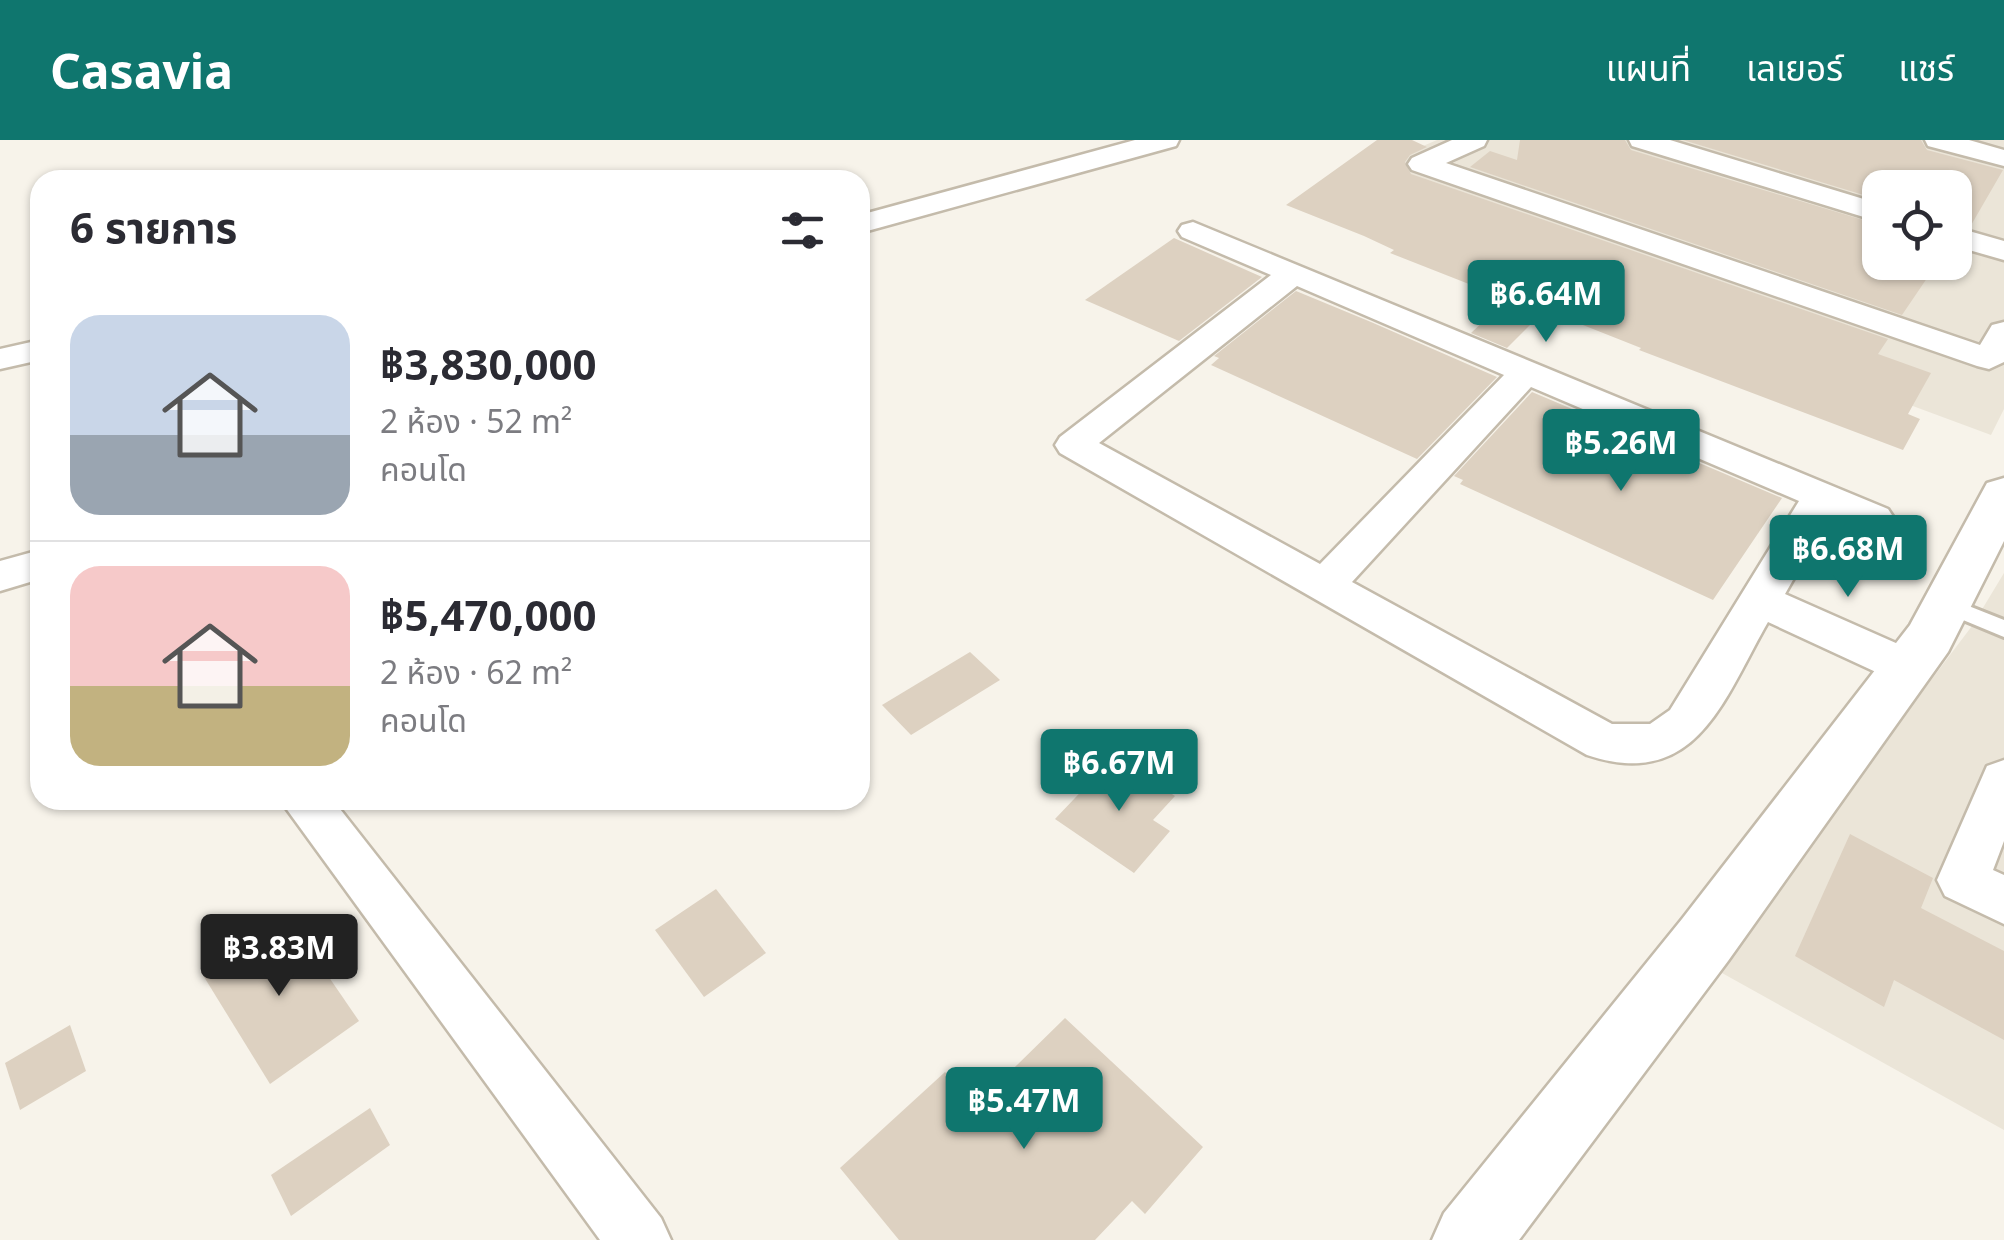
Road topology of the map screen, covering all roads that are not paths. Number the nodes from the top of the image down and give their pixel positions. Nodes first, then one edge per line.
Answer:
1 (1166, 140) edge
2 (1474, 140) edge
3 (1642, 140) edge
4 (1938, 140) edge
5 (2004, 158) edge
6 (1862, 207) edge
7 (870, 221) edge
8 (1193, 231) dead end
9 (1972, 242) edge
10 (2004, 252) edge
11 (1294, 274) junction
12 (2004, 332) edge
13 (30, 352) edge
14 (0, 359) edge
15 (1526, 372) junction
16 (2004, 494) edge
17 (1822, 496) junction
18 (1874, 518) dead end
19 (30, 567) edge
20 (0, 576) edge
21 (1324, 586) junction
22 (1760, 600) junction
23 (1946, 605) junction
24 (2004, 629) edge
25 (1907, 667) junction
26 (2004, 780) edge
27 (312, 810) edge
28 (2004, 901) edge
29 (639, 1240) edge
30 (1471, 1240) edge

1 - 7 street
2 - 12 street
3 - 6 street
4 - 5 street
8 - 11 street
9 - 10 street
11 - 15 street
11 - 21 street
13 - 14 street
15 - 17 street
15 - 21 street
16 - 23 street
17 - 18 street
17 - 22 street
19 - 20 street
21 - 22 street
22 - 25 street
23 - 24 lane
23 - 25 street
25 - 30 street
26 - 28 street
27 - 29 street

